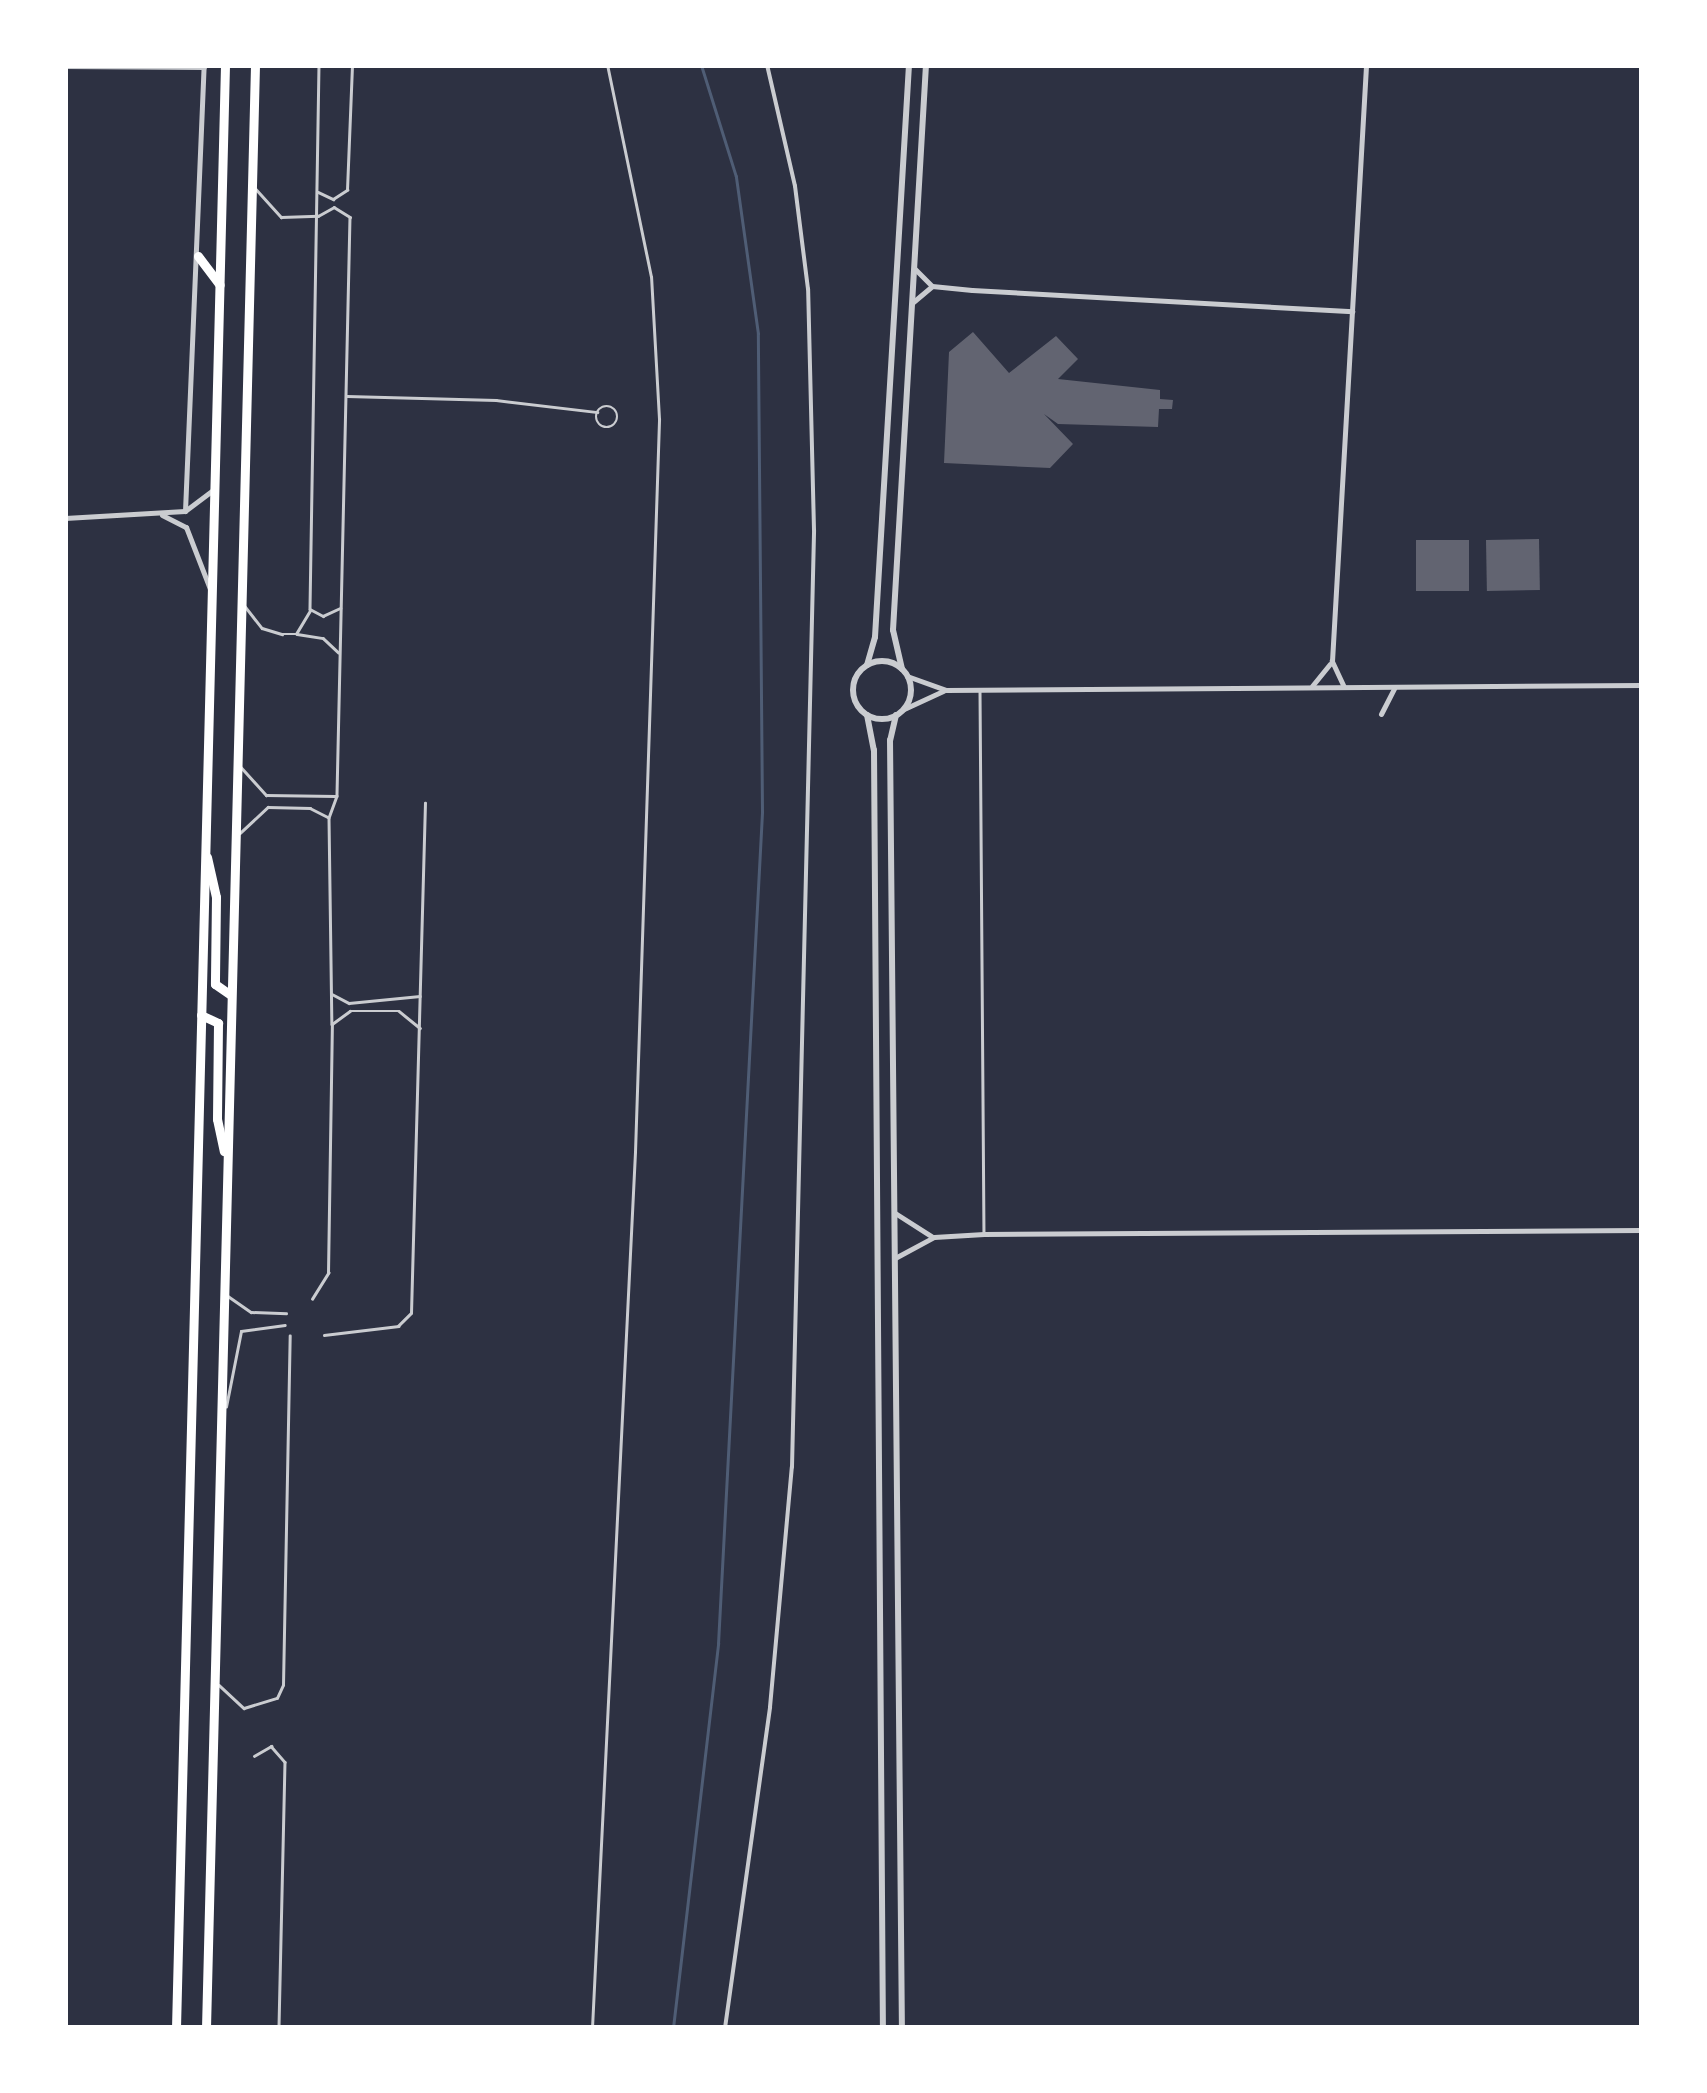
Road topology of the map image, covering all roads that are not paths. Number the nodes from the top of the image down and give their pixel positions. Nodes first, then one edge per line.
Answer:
1 (225, 65) edge
2 (255, 65) edge
3 (319, 65) edge
4 (352, 65) edge
5 (606, 65) edge
6 (767, 65) edge
7 (909, 65) edge
8 (926, 65) edge
9 (1366, 65) edge
10 (65, 66) edge
11 (204, 66) edge
12 (252, 183) junction
13 (316, 186) junction
14 (318, 216) junction
15 (198, 256) junction
16 (914, 268) junction
17 (220, 284) junction
18 (932, 286) junction
19 (912, 303) junction
20 (1352, 311) junction
21 (345, 396) junction
22 (598, 412) junction
23 (214, 488) junction
24 (184, 511) junction
25 (159, 514) junction
26 (65, 518) edge
27 (212, 598) junction
28 (242, 600) junction
29 (340, 608) junction
30 (310, 609) junction
31 (296, 634) junction
32 (339, 653) junction
33 (1332, 662) junction
34 (867, 665) junction
35 (905, 672) junction
36 (1642, 685) edge
37 (1311, 687) junction
38 (1344, 687) junction
39 (1395, 687) junction
40 (980, 689) junction
41 (946, 690) junction
42 (904, 709) junction
43 (1381, 714) dead end
44 (867, 715) junction
45 (896, 715) junction
46 (238, 761) junction
47 (337, 796) junction
48 (424, 803) dead end
49 (329, 818) junction
50 (236, 838) junction
51 (204, 850) junction
52 (331, 993) junction
53 (232, 995) junction
54 (421, 996) junction
55 (201, 1014) junction
56 (332, 1024) junction
57 (421, 1029) junction
58 (227, 1158) junction
59 (894, 1211) junction
60 (1642, 1230) edge
61 (984, 1234) junction
62 (934, 1236) junction
63 (895, 1258) junction
64 (224, 1292) junction
65 (312, 1299) dead end
66 (286, 1312) dead end
67 (285, 1325) dead end
68 (324, 1335) dead end
69 (290, 1336) dead end
70 (219, 1417) junction
71 (216, 1679) junction
72 (254, 1756) dead end
73 (176, 2028) edge
74 (206, 2028) edge
75 (279, 2028) edge
76 (592, 2028) edge
77 (725, 2028) edge
78 (885, 2028) edge
79 (902, 2028) edge

1 - 17 main road
2 - 12 main road
3 - 13 lane
4 - 13 lane
5 - 76 lane
6 - 77 street
7 - 34 street
8 - 16 street
9 - 20 street
10 - 11 street
11 - 15 street
12 - 14 lane
12 - 28 main road
13 - 14 lane
14 - 21 lane
14 - 30 lane
15 - 17 main road
15 - 24 street
16 - 18 street
16 - 19 street
17 - 23 main road
18 - 19 street
18 - 20 street
19 - 35 street
20 - 33 street
21 - 22 lane
21 - 29 lane
22 - 22 lane
23 - 24 street
23 - 27 main road
24 - 25 street
25 - 26 street
25 - 27 street
27 - 51 main road
28 - 31 lane
28 - 46 main road
29 - 30 lane
29 - 32 lane
30 - 31 lane
31 - 32 lane
32 - 47 lane
33 - 37 street
33 - 38 street
34 - 35 street
34 - 44 street
35 - 41 street
35 - 42 street
36 - 39 street
37 - 38 street
37 - 40 street
38 - 39 street
39 - 43 street
40 - 41 street
40 - 61 lane
41 - 42 street
42 - 45 street
44 - 45 street
44 - 78 street
45 - 59 street
46 - 47 lane
46 - 50 main road
47 - 49 lane
48 - 54 lane
49 - 50 lane
49 - 52 lane
50 - 53 main road
51 - 53 main road
51 - 55 main road
52 - 54 lane
52 - 56 lane
53 - 58 main road
54 - 57 lane
55 - 58 main road
55 - 73 main road
56 - 57 lane
56 - 65 lane
57 - 68 lane
58 - 64 main road
59 - 62 street
59 - 63 street
60 - 61 street
61 - 62 street
62 - 63 street
63 - 79 street
64 - 66 lane
64 - 70 main road
67 - 70 lane
69 - 71 lane
70 - 71 main road
71 - 74 main road
72 - 75 lane

